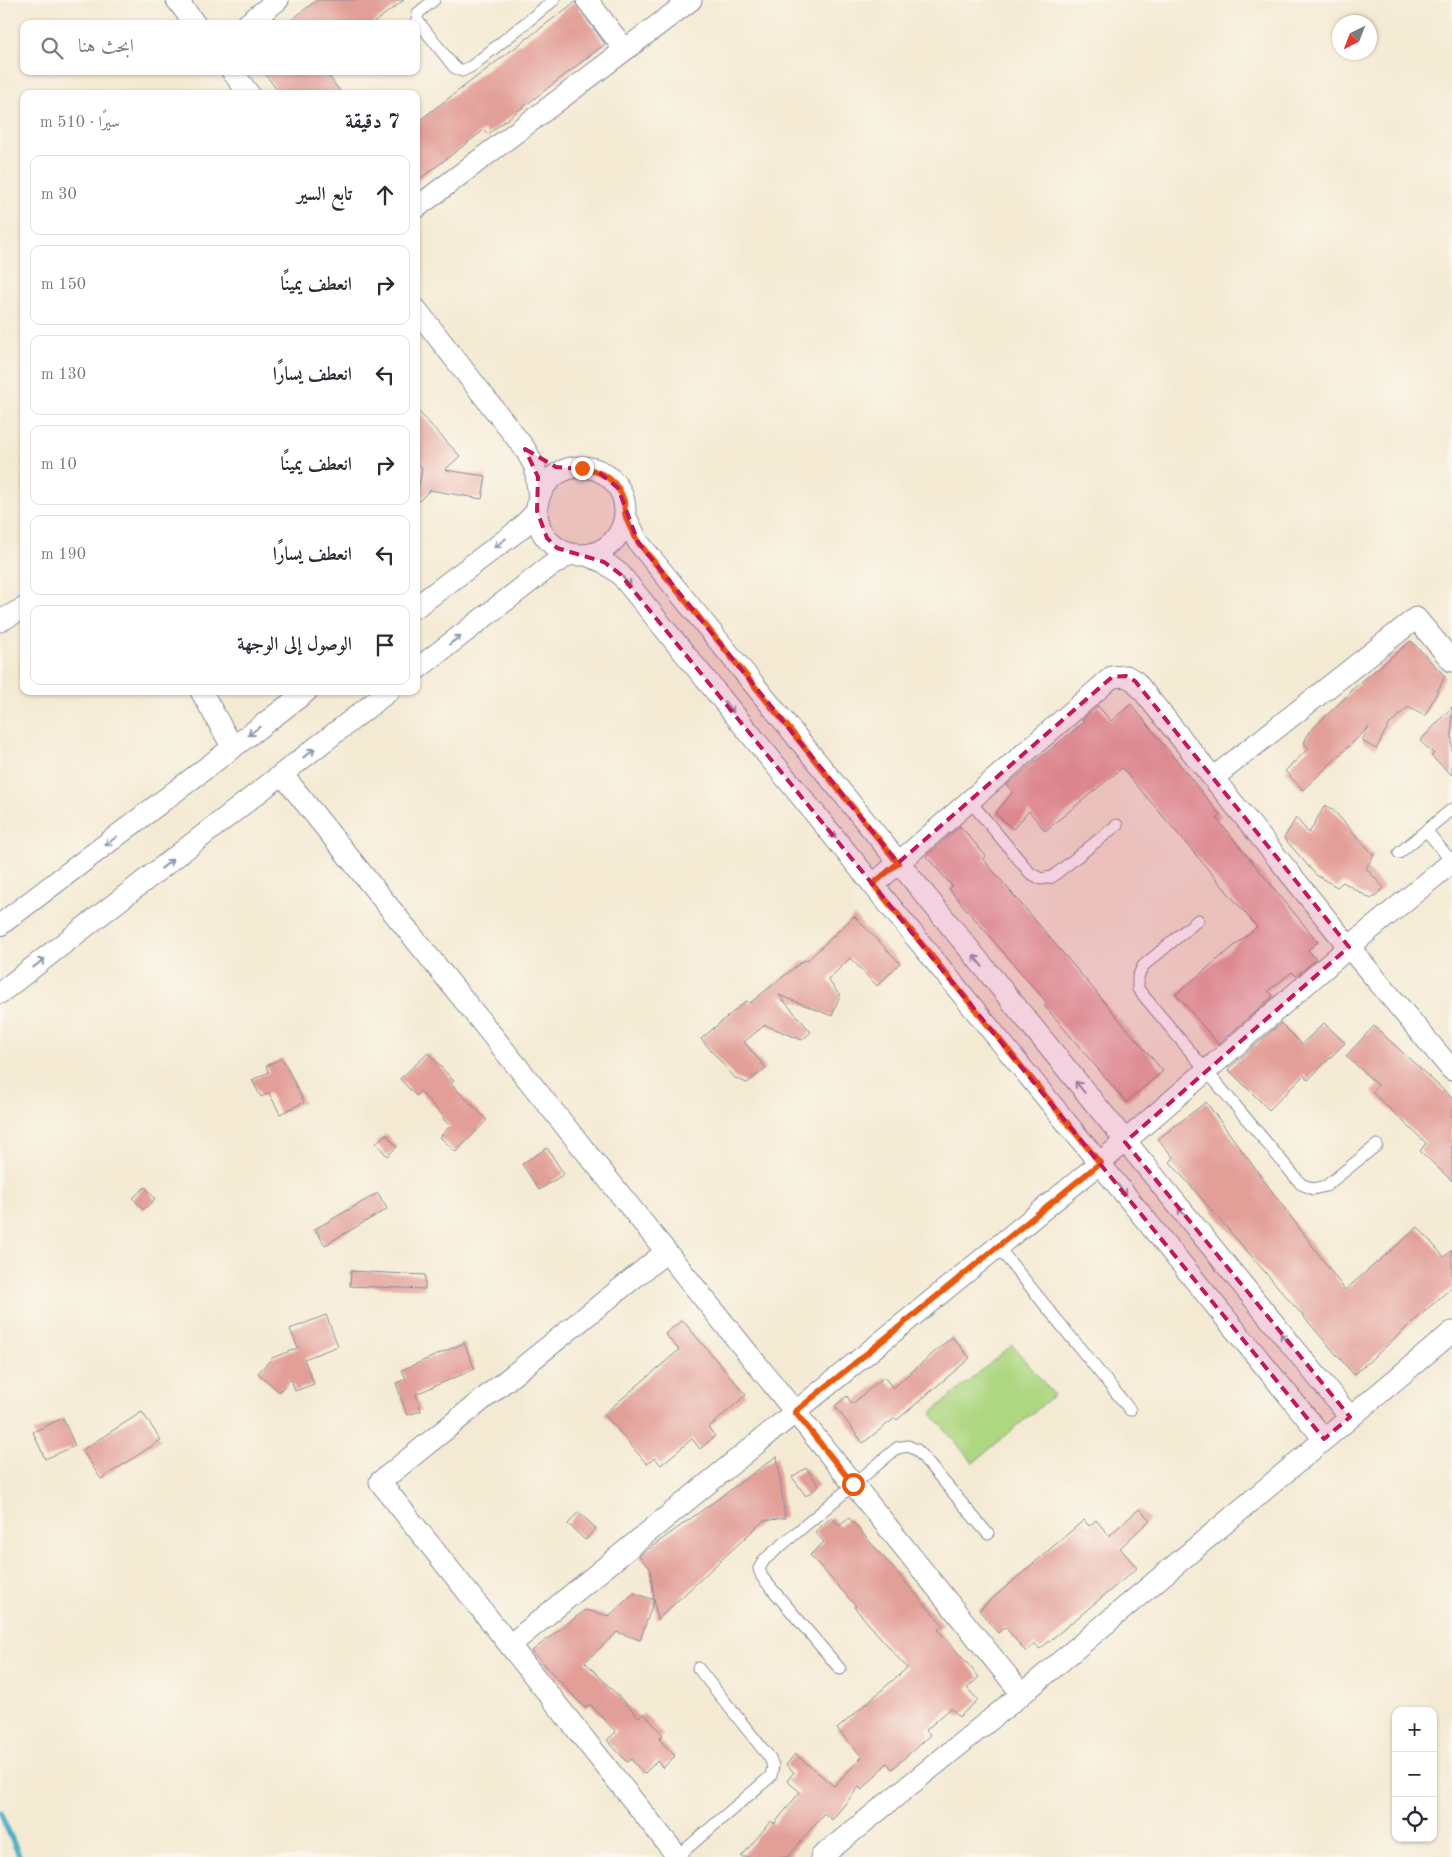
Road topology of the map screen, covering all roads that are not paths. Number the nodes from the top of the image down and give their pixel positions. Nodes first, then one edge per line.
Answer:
1 (178, 0) edge
2 (278, 0) edge
3 (434, 0) edge
4 (554, 0) edge
5 (587, 0) edge
6 (692, 0) edge
7 (193, 20) edge
8 (252, 20) edge
9 (417, 20) edge
10 (420, 24) edge
11 (626, 50) junction
12 (235, 75) edge
13 (246, 90) edge
14 (420, 205) edge
15 (420, 314) edge
16 (524, 449) junction
17 (568, 469) junction
18 (538, 505) junction
19 (625, 516) junction
20 (578, 555) junction
21 (420, 604) edge
22 (20, 610) edge
23 (0, 621) edge
24 (1452, 661) edge
25 (420, 667) edge
26 (203, 695) edge
27 (301, 695) edge
28 (384, 695) edge
29 (232, 748) junction
30 (282, 774) junction
31 (1213, 778) junction
32 (970, 801) junction
33 (1452, 809) edge
34 (1117, 825) dead end
35 (1426, 830) junction
36 (1399, 854) dead end
37 (1452, 862) edge
38 (898, 863) junction
39 (873, 884) junction
40 (1198, 920) dead end
41 (0, 925) edge
42 (1349, 947) junction
43 (0, 993) edge
44 (1452, 1070) edge
45 (1206, 1072) junction
46 (1125, 1142) junction
47 (1377, 1145) dead end
48 (1100, 1163) junction
49 (998, 1247) junction
50 (666, 1252) junction
51 (1452, 1332) edge
52 (1310, 1370) junction
53 (1286, 1390) junction
54 (1130, 1410) dead end
55 (795, 1412) junction
56 (1350, 1417) junction
57 (1324, 1439) junction
58 (853, 1484) junction
59 (988, 1534) dead end
60 (510, 1645) junction
61 (698, 1668) dead end
62 (840, 1669) dead end
63 (1022, 1694) junction
64 (678, 1857) edge
65 (821, 1857) edge

1 - 7 street
2 - 8 street
3 - 9 lane
4 - 10 lane
5 - 11 street
6 - 11 street
11 - 14 street
12 - 13 street
15 - 16 street
16 - 17 street
16 - 18 street
17 - 18 street
17 - 19 street
18 - 20 street
18 -> 21 street
19 - 20 street
19 - 38 street
25 -> 20 street
20 -> 39 street
22 - 23 street
24 - 31 street
26 - 29 street
27 -> 29 street
30 -> 28 street
29 -> 41 street
43 -> 30 street
30 - 50 street
31 - 32 street
31 - 42 street
32 - 34 lane
32 - 38 street
33 - 35 lane
35 - 36 lane
35 - 37 lane
37 - 42 street
38 - 39 street
46 -> 38 street
39 - 48 street
40 - 45 lane
42 - 44 street
42 - 45 street
45 - 46 street
45 - 47 lane
46 - 48 street
52 -> 46 street
48 - 49 street
48 -> 53 street
49 - 54 lane
49 - 55 street
50 - 55 street
50 - 60 street
51 - 56 street
52 - 53 street
52 - 56 street
53 - 57 street
55 - 58 street
55 - 60 street
56 - 57 street
57 - 63 street
58 - 59 lane
58 - 62 lane
58 - 63 street
60 - 64 street
61 - 64 lane
63 - 65 street

